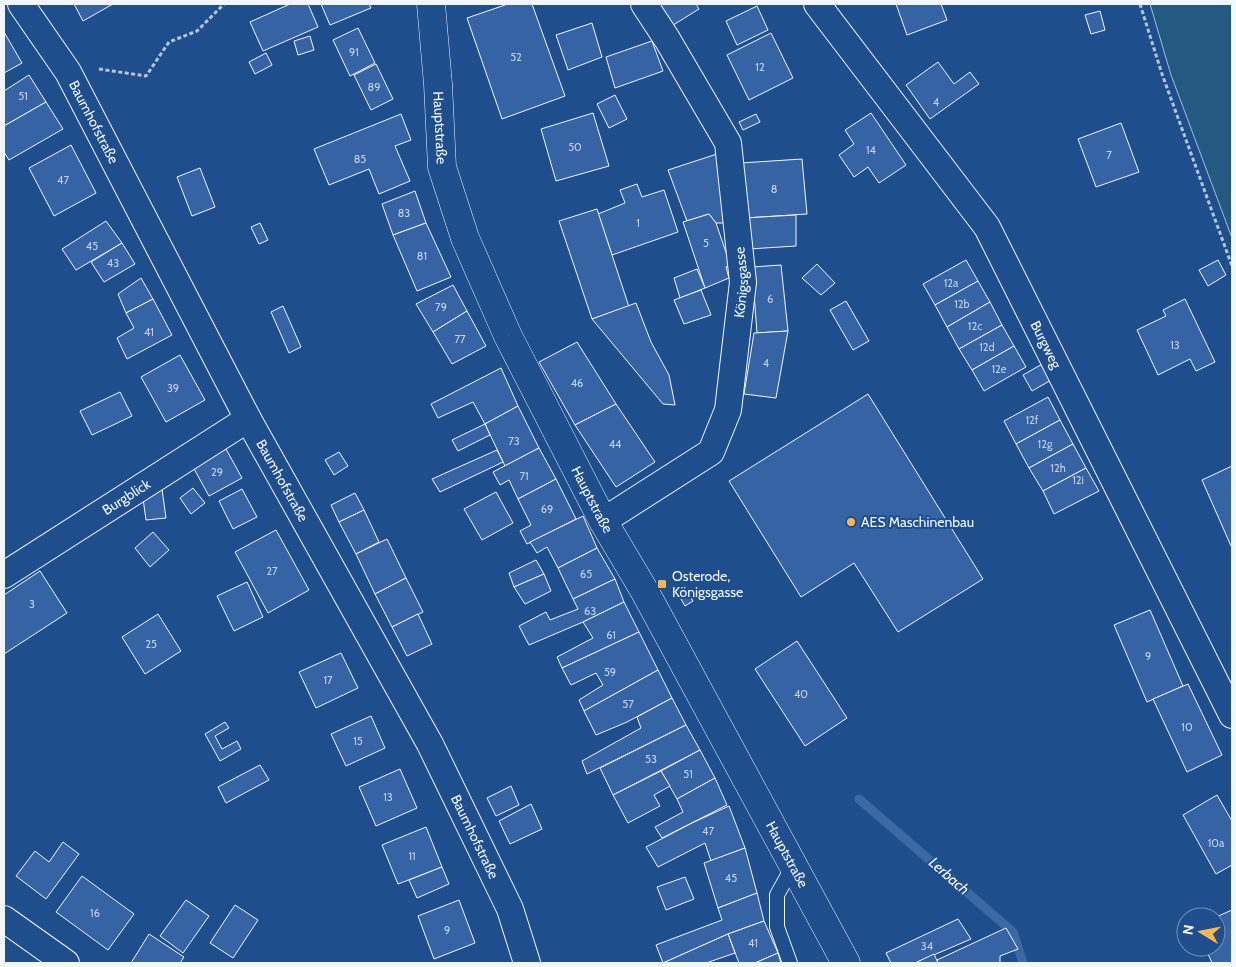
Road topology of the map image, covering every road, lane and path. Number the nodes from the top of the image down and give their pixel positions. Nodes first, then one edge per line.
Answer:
1 (21, 4) edge
2 (224, 4) edge
3 (431, 4) edge
4 (644, 4) edge
5 (817, 4) edge
6 (1140, 4) edge
7 (92, 68) dead end
8 (1232, 266) edge
9 (248, 419) junction
10 (603, 521) junction
11 (4, 575) edge
12 (1232, 715) edge
13 (793, 866) junction
14 (4, 919) edge
15 (66, 963) edge
16 (527, 963) edge
17 (790, 963) edge
18 (846, 963) edge

1 - 9 street, Baumhofstraße
2 - 7 path
3 - 10 street, Hauptstraße
4 - 10 street, Königsgasse
5 - 12 street, Burgweg
6 - 8 path
9 - 11 street, Burgblick
9 - 16 street, Baumhofstraße
10 - 13 street, Hauptstraße
13 - 17 lane
13 - 18 street, Hauptstraße
14 - 15 street

